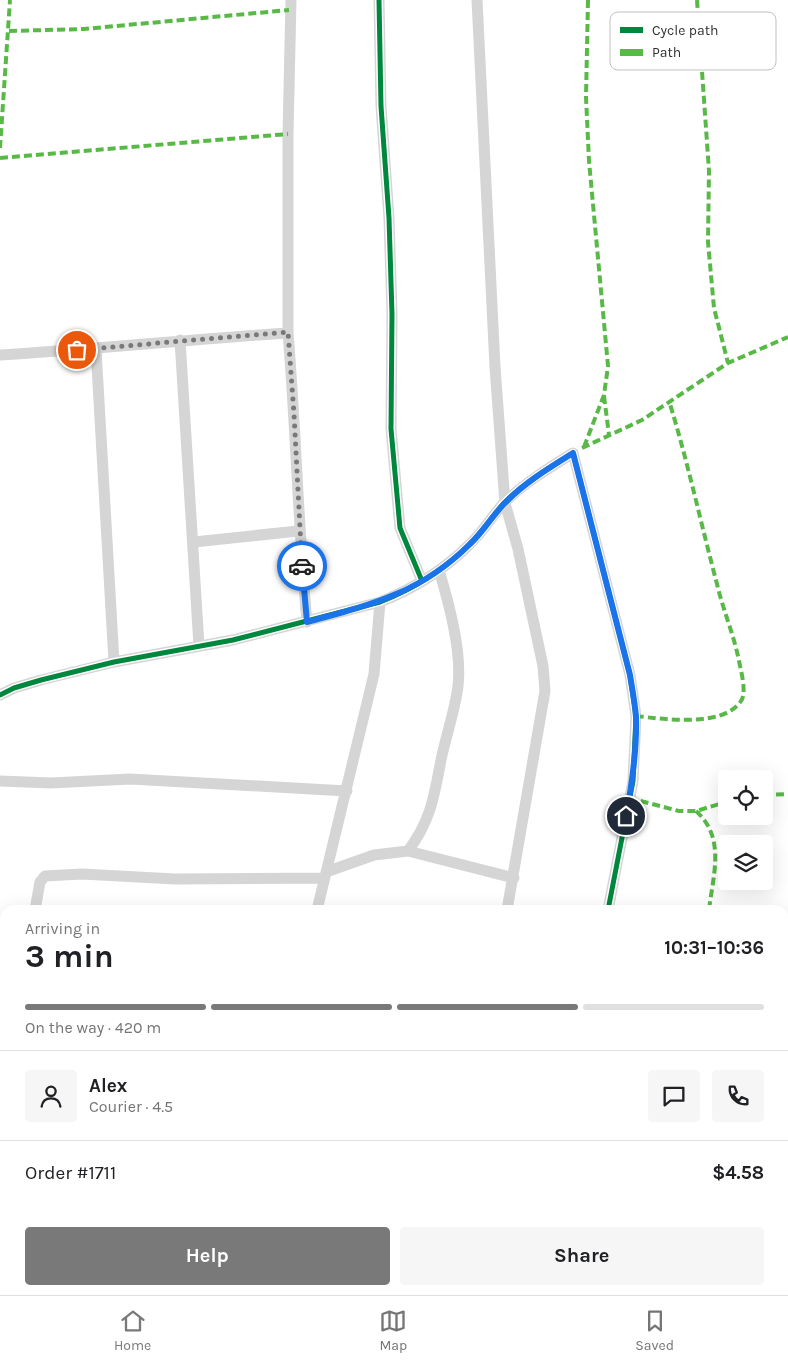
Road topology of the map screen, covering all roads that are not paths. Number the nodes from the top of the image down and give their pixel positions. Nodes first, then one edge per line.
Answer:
1 (291, 0) edge
2 (379, 0) edge
3 (477, 0) edge
4 (288, 332) junction
5 (180, 340) junction
6 (96, 349) junction
7 (0, 355) edge
8 (505, 503) junction
9 (298, 531) junction
10 (194, 542) junction
11 (439, 570) junction
12 (422, 581) junction
13 (380, 602) junction
14 (307, 622) junction
15 (199, 646) junction
16 (114, 662) junction
17 (0, 694) edge
18 (0, 781) edge
19 (347, 791) junction
20 (408, 851) junction
21 (325, 875) junction
22 (514, 878) junction
23 (36, 905) edge
24 (318, 905) edge
25 (508, 905) edge
26 (609, 905) edge

1 - 4 street
2 - 12 street
3 - 8 street
4 - 5 street
4 - 9 street
5 - 6 street
5 - 10 street
6 - 7 street
6 - 16 street
8 - 11 street
8 - 22 street
8 - 26 street
9 - 10 street
9 - 14 street
10 - 15 street
11 - 12 street
11 - 20 street
12 - 13 street
13 - 14 street
13 - 19 street
14 - 15 street
15 - 16 street
16 - 17 street
18 - 19 street
19 - 21 street
20 - 21 street
20 - 22 street
21 - 23 street
21 - 24 street
22 - 25 street

